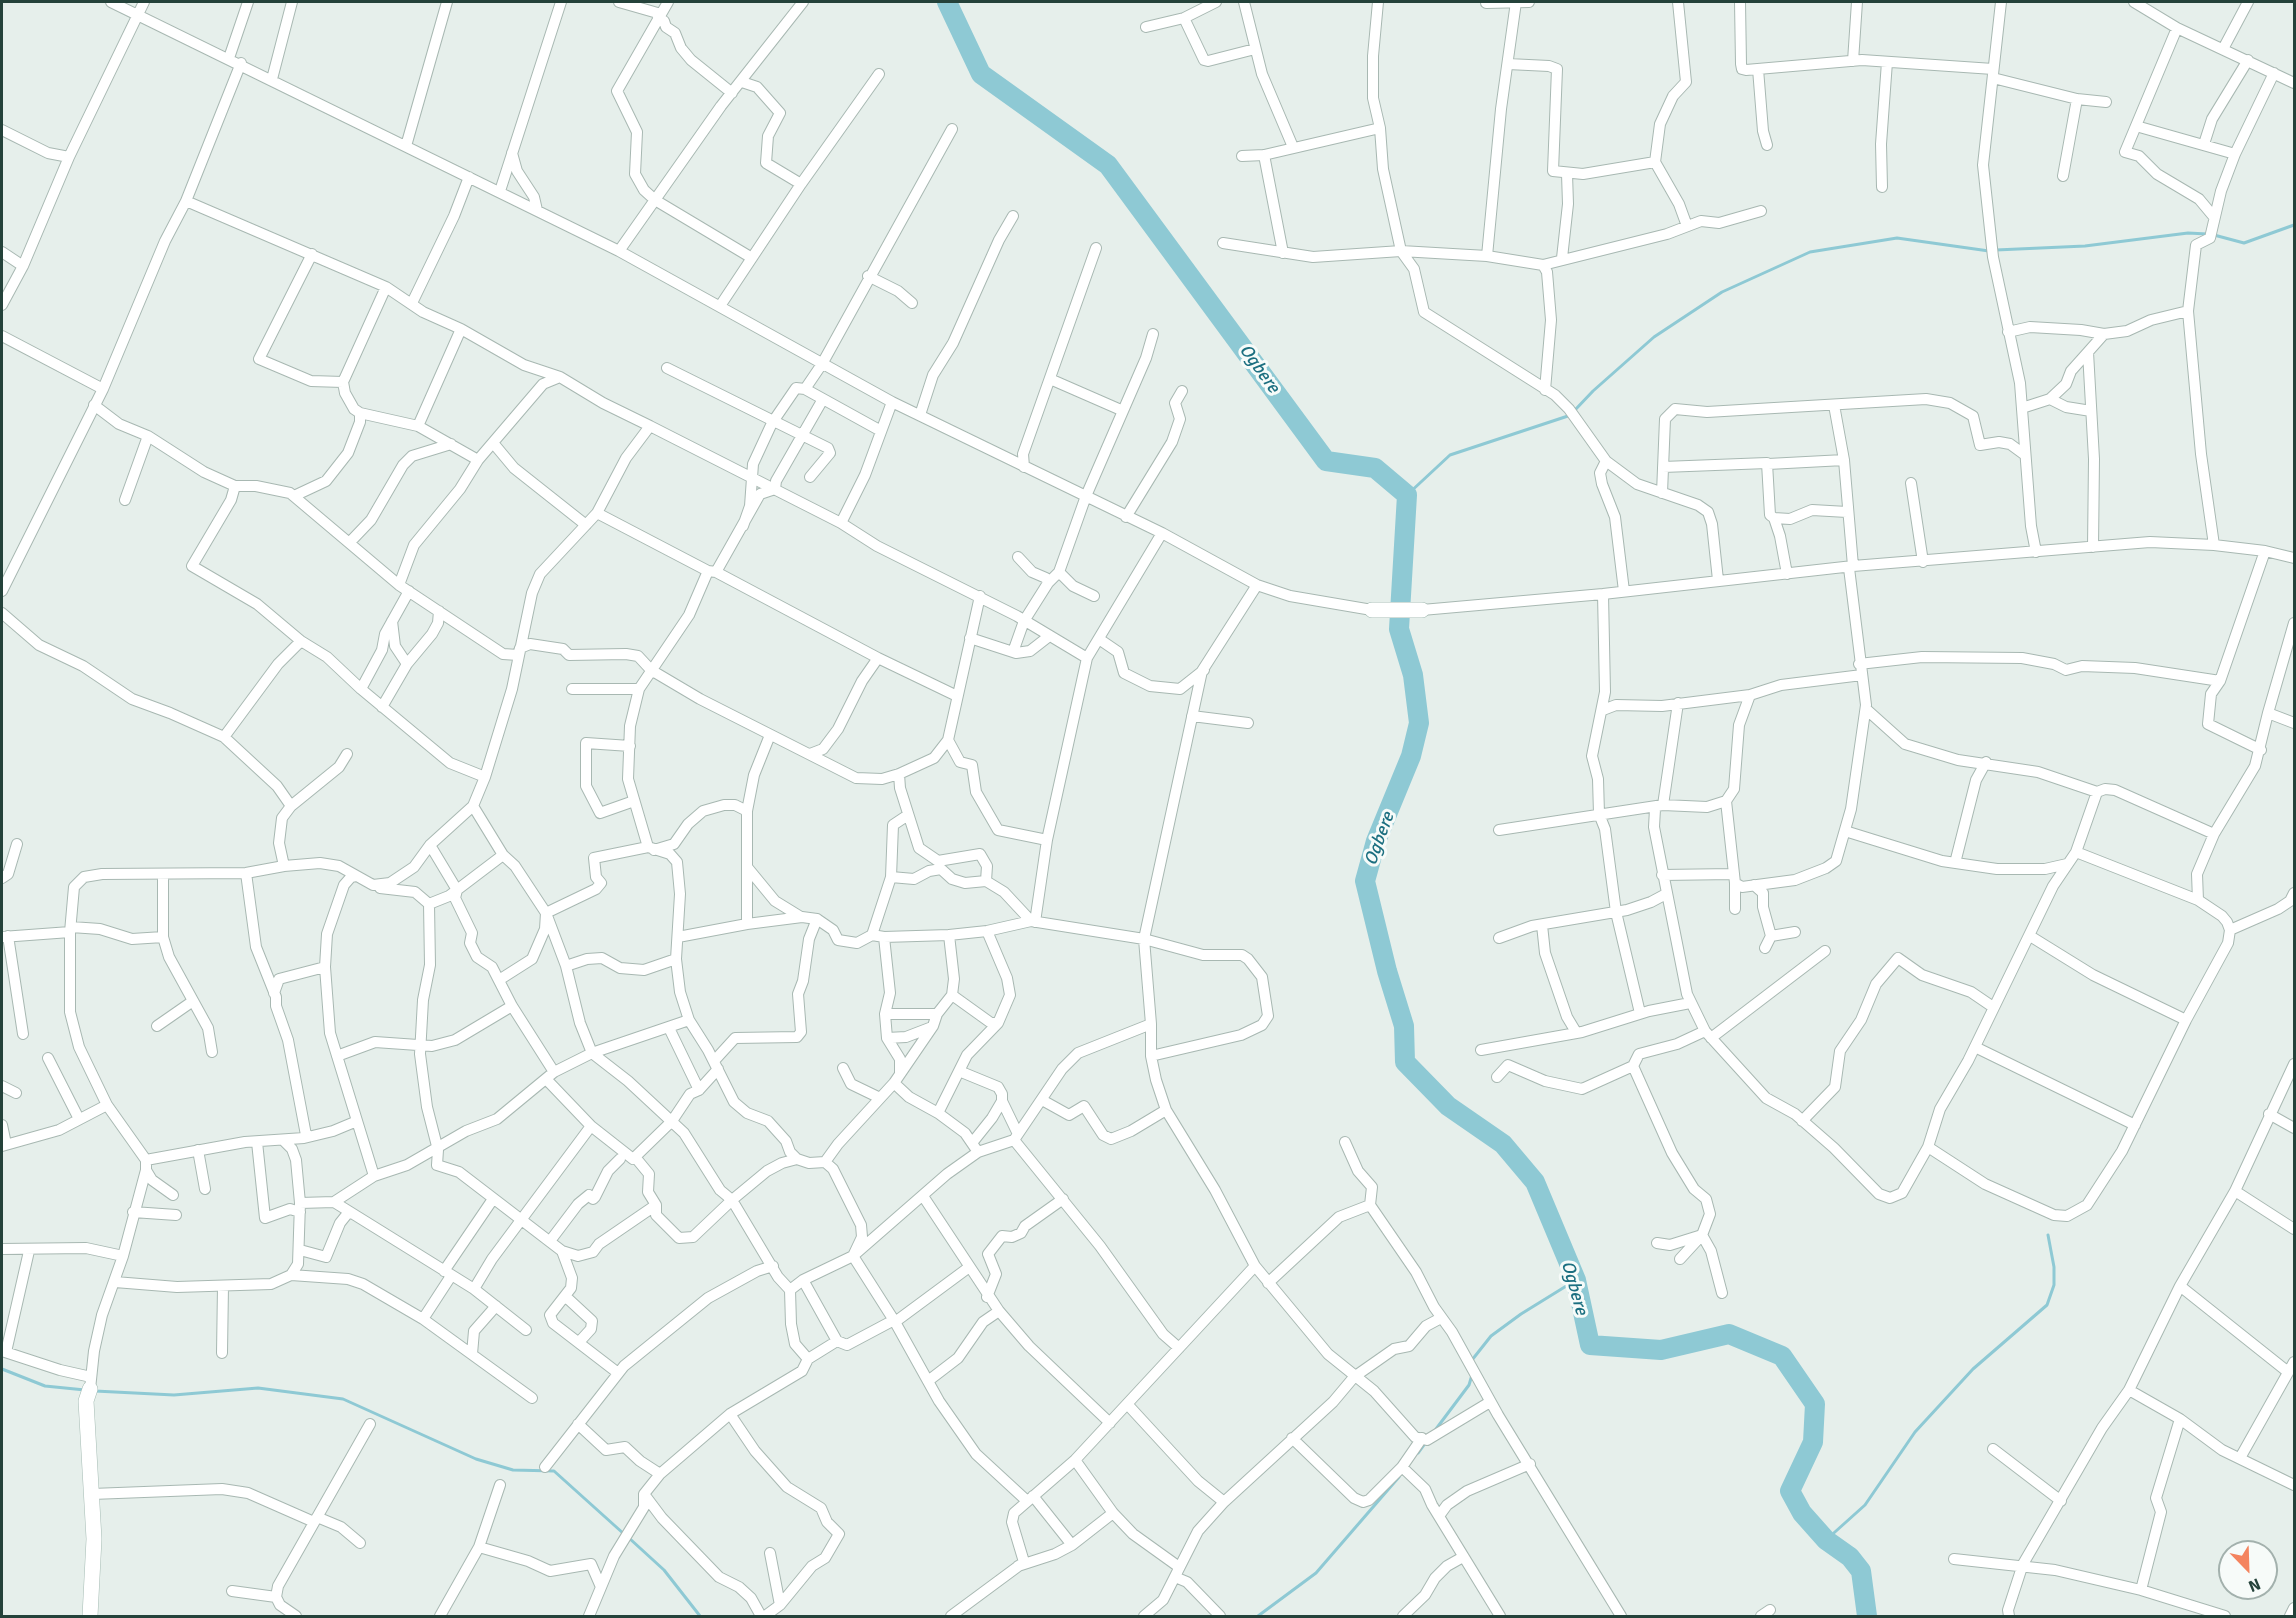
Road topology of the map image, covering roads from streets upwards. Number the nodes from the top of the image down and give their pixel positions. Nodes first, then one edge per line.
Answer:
1 (111, 2) edge
2 (144, 2) edge
3 (248, 2) edge
4 (292, 2) edge
5 (447, 2) edge
6 (561, 2) edge
7 (619, 2) edge
8 (668, 2) edge
9 (802, 2) edge
10 (1216, 2) edge
11 (1244, 2) edge
12 (1378, 2) edge
13 (1516, 2) edge
14 (1529, 2) edge
15 (1678, 2) edge
16 (1740, 2) edge
17 (1857, 2) edge
18 (2001, 2) edge
19 (2134, 2) edge
20 (2248, 2) edge
21 (1486, 3) dead end
22 (139, 15) junction
23 (659, 16) junction
24 (1184, 18) junction
25 (1146, 27) dead end
26 (2177, 28) junction
27 (1255, 49) junction
28 (2223, 49) junction
29 (230, 58) junction
30 (2248, 60) junction
31 (1852, 61) junction
32 (1887, 62) junction
33 (241, 63) junction
34 (1508, 64) junction
35 (1758, 69) junction
36 (2274, 72) junction
37 (1993, 73) junction
38 (879, 74) dead end
39 (272, 79) junction
40 (742, 82) junction
41 (2295, 83) edge
42 (732, 93) junction
43 (2077, 99) junction
44 (2106, 102) dead end
45 (2136, 126) junction
46 (1380, 128) junction
47 (952, 129) dead end
48 (2, 130) edge
49 (2204, 144) junction
50 (1767, 145) dead end
51 (406, 146) junction
52 (1293, 147) junction
53 (512, 152) junction
54 (2235, 154) junction
55 (1264, 155) junction
56 (1242, 156) dead end
57 (69, 157) junction
58 (1655, 162) junction
59 (1567, 174) junction
60 (2063, 176) dead end
61 (469, 177) junction
62 (801, 184) junction
63 (1882, 187) dead end
64 (500, 191) junction
65 (655, 200) junction
66 (186, 201) junction
67 (537, 210) junction
68 (1761, 211) dead end
69 (1013, 216) dead end
70 (2214, 217) junction
71 (1687, 226) junction
72 (1223, 243) dead end
73 (1096, 248) dead end
74 (618, 251) junction
75 (1401, 251) junction
76 (2, 252) edge
77 (312, 254) junction
78 (1282, 254) junction
79 (1487, 256) junction
80 (753, 258) junction
81 (1562, 258) junction
82 (1542, 265) junction
83 (23, 266) junction
84 (868, 276) junction
85 (386, 287) junction
86 (2, 300) edge
87 (412, 303) junction
88 (912, 303) dead end
89 (720, 306) junction
90 (2188, 310) junction
91 (461, 329) junction
92 (2008, 332) junction
93 (1153, 334) dead end
94 (2104, 334) junction
95 (2, 336) edge
96 (2088, 352) junction
97 (822, 364) junction
98 (667, 368) dead end
99 (560, 377) junction
100 (1050, 379) junction
101 (343, 382) junction
102 (103, 389) junction
103 (805, 389) junction
104 (1545, 390) junction
105 (1182, 391) dead end
106 (823, 399) junction
107 (2050, 399) junction
108 (892, 402) junction
109 (94, 405) junction
110 (1834, 405) junction
111 (2022, 408) junction
112 (1121, 410) junction
113 (2091, 411) junction
114 (360, 413) junction
115 (920, 415) junction
116 (772, 423) junction
117 (418, 426) junction
118 (650, 426) junction
119 (881, 431) junction
120 (148, 436) junction
121 (803, 436) junction
122 (451, 444) junction
123 (494, 444) junction
124 (2025, 455) junction
125 (478, 460) junction
126 (1844, 460) junction
127 (1606, 461) junction
128 (1768, 464) junction
129 (1024, 467) junction
130 (1663, 467) junction
131 (810, 477) dead end
132 (751, 478) junction
133 (1911, 483) dead end
134 (236, 486) junction
135 (775, 489) junction
136 (1662, 493) junction
137 (294, 496) junction
138 (1086, 496) junction
139 (125, 500) dead end
140 (1846, 512) junction
141 (597, 513) junction
142 (1126, 517) junction
143 (1774, 518) junction
144 (841, 523) junction
145 (586, 525) junction
146 (743, 526) junction
147 (1162, 533) junction
148 (350, 542) junction
149 (2214, 545) junction
150 (2093, 547) junction
151 (2265, 551) junction
152 (2036, 552) junction
153 (1018, 557) dead end
154 (2295, 558) edge
155 (1923, 562) junction
156 (1851, 567) junction
157 (712, 571) junction
158 (1059, 572) junction
159 (1787, 574) junction
160 (1718, 580) junction
161 (1048, 583) junction
162 (399, 585) junction
163 (1257, 585) junction
164 (2, 591) edge
165 (409, 591) junction
166 (1624, 591) junction
167 (1603, 594) junction
168 (980, 596) junction
169 (1094, 596) dead end
170 (1372, 610) joint
171 (1422, 610) joint
172 (439, 611) junction
173 (2, 613) edge
174 (392, 621) junction
175 (1024, 621) junction
176 (2295, 623) edge
177 (1048, 637) junction
178 (970, 638) junction
179 (1099, 639) junction
180 (301, 641) junction
181 (1014, 652) junction
182 (518, 656) junction
183 (878, 658) junction
184 (1087, 658) junction
185 (407, 664) junction
186 (1861, 669) junction
187 (651, 670) junction
188 (1204, 670) junction
189 (2220, 681) junction
190 (361, 689) junction
191 (572, 689) dead end
192 (639, 689) junction
193 (1750, 695) junction
194 (957, 696) junction
195 (1605, 698) junction
196 (1678, 703) junction
197 (1616, 705) junction
198 (382, 707) junction
199 (1866, 709) junction
200 (1603, 710) junction
201 (2268, 713) junction
202 (1192, 716) junction
203 (1248, 723) dead end
204 (2295, 723) edge
205 (770, 735) junction
206 (224, 737) junction
207 (948, 740) junction
208 (630, 746) junction
209 (2261, 750) junction
210 (347, 754) dead end
211 (810, 754) junction
212 (1986, 762) junction
213 (899, 774) junction
214 (485, 777) junction
215 (2097, 792) junction
216 (634, 801) junction
217 (1726, 801) junction
218 (291, 806) junction
219 (473, 806) junction
220 (1659, 807) junction
221 (747, 811) junction
222 (1599, 814) junction
223 (908, 815) junction
224 (1498, 830) dead end
225 (1845, 831) junction
226 (2214, 834) junction
227 (1047, 840) junction
228 (17, 844) dead end
229 (430, 844) junction
230 (651, 848) junction
231 (2076, 852) junction
232 (503, 855) junction
233 (1955, 863) junction
234 (2067, 864) junction
235 (284, 866) junction
236 (747, 867) junction
237 (246, 873) junction
238 (1662, 875) junction
239 (163, 876) junction
240 (356, 876) junction
241 (891, 877) junction
242 (2, 878) edge
243 (1734, 879) junction
244 (986, 881) junction
245 (373, 885) junction
246 (1754, 885) junction
247 (458, 890) junction
248 (2295, 893) edge
249 (1666, 894) junction
250 (2198, 900) junction
251 (429, 904) junction
252 (1735, 909) dead end
253 (1616, 912) junction
254 (546, 913) junction
255 (801, 918) junction
256 (817, 919) junction
257 (1033, 921) junction
258 (747, 924) junction
259 (1542, 926) junction
260 (70, 930) junction
261 (2230, 930) junction
262 (987, 931) junction
263 (1795, 932) dead end
264 (872, 935) junction
265 (949, 935) junction
266 (5, 936) edge
267 (1771, 936) junction
268 (2030, 936) junction
269 (163, 937) junction
270 (678, 937) junction
271 (884, 938) junction
272 (1499, 938) dead end
273 (1144, 939) junction
274 (1765, 948) dead end
275 (1825, 951) dead end
276 (676, 958) junction
277 (566, 966) junction
278 (325, 967) junction
279 (499, 980) junction
280 (274, 993) junction
281 (952, 995) junction
282 (193, 1001) junction
283 (1690, 1003) junction
284 (512, 1006) junction
285 (1993, 1007) junction
286 (1640, 1013) junction
287 (885, 1014) junction
288 (937, 1014) junction
289 (689, 1020) junction
290 (2186, 1020) junction
291 (998, 1023) junction
292 (1151, 1024) junction
293 (157, 1026) dead end
294 (933, 1026) junction
295 (669, 1028) junction
296 (1576, 1032) junction
297 (24, 1035) dead end
298 (1708, 1035) junction
299 (887, 1038) junction
300 (422, 1044) junction
301 (1975, 1047) junction
302 (1481, 1050) dead end
303 (212, 1052) dead end
304 (592, 1053) junction
305 (337, 1056) junction
306 (1151, 1056) junction
307 (48, 1058) dead end
308 (2295, 1064) edge
309 (716, 1065) junction
310 (1633, 1066) junction
311 (843, 1068) dead end
312 (960, 1071) junction
313 (550, 1075) junction
314 (1497, 1077) dead end
315 (897, 1078) junction
316 (2, 1086) edge
317 (699, 1090) junction
318 (16, 1093) dead end
319 (880, 1098) junction
320 (1042, 1100) junction
321 (1002, 1101) junction
322 (107, 1105) junction
323 (1166, 1110) junction
324 (938, 1113) junction
325 (2269, 1113) junction
326 (79, 1119) junction
327 (357, 1121) junction
328 (672, 1121) junction
329 (1802, 1121) junction
330 (2, 1125) edge
331 (2135, 1125) junction
332 (591, 1126) junction
333 (2295, 1128) edge
334 (306, 1135) junction
335 (1015, 1136) junction
336 (284, 1141) junction
337 (257, 1142) junction
338 (1346, 1142) dead end
339 (615, 1143) junction
340 (972, 1143) junction
341 (4, 1145) edge
342 (1928, 1147) junction
343 (198, 1150) junction
344 (438, 1150) junction
345 (634, 1158) junction
346 (620, 1159) junction
347 (797, 1160) junction
348 (825, 1162) junction
349 (146, 1165) junction
350 (374, 1176) junction
351 (205, 1189) dead end
352 (2235, 1191) junction
353 (173, 1195) dead end
354 (923, 1196) junction
355 (494, 1199) junction
356 (1063, 1199) junction
357 (732, 1200) junction
358 (334, 1202) junction
359 (1370, 1204) junction
360 (656, 1205) junction
361 (530, 1207) junction
362 (300, 1208) junction
363 (134, 1212) junction
364 (348, 1213) junction
365 (176, 1215) dead end
366 (521, 1219) junction
367 (2295, 1229) edge
368 (538, 1232) junction
369 (1702, 1235) junction
370 (550, 1241) junction
371 (1657, 1243) dead end
372 (2, 1249) edge
373 (300, 1250) junction
374 (29, 1251) junction
375 (562, 1251) junction
376 (123, 1256) junction
377 (853, 1256) junction
378 (1680, 1259) dead end
379 (773, 1266) junction
380 (1255, 1266) junction
381 (968, 1268) junction
382 (447, 1273) junction
383 (291, 1275) junction
384 (803, 1280) junction
385 (115, 1282) junction
386 (1268, 1283) junction
387 (223, 1286) junction
388 (2180, 1286) junction
389 (474, 1289) junction
390 (790, 1290) junction
391 (1722, 1293) dead end
392 (565, 1296) junction
393 (987, 1297) junction
394 (496, 1306) junction
395 (999, 1311) junction
396 (1441, 1318) junction
397 (423, 1319) junction
398 (894, 1321) junction
399 (526, 1330) dead end
400 (580, 1341) junction
401 (837, 1341) junction
402 (1179, 1348) junction
403 (4, 1351) edge
404 (222, 1353) dead end
405 (472, 1354) junction
406 (807, 1359) junction
407 (2291, 1367) edge
408 (618, 1373) junction
409 (1354, 1377) junction
410 (927, 1381) junction
411 (89, 1389) junction
412 (2129, 1390) junction
413 (532, 1398) dead end
414 (1490, 1402) junction
415 (1128, 1405) junction
416 (729, 1414) junction
417 (2180, 1419) junction
418 (1110, 1423) junction
419 (370, 1424) dead end
420 (578, 1424) junction
421 (1292, 1438) junction
422 (1422, 1438) junction
423 (1993, 1449) dead end
424 (2240, 1458) junction
425 (1075, 1460) junction
426 (1530, 1464) junction
427 (545, 1467) dead end
428 (1402, 1467) junction
429 (660, 1474) junction
430 (500, 1485) dead end
431 (2295, 1485) edge
432 (92, 1494) junction
433 (644, 1494) junction
434 (1030, 1499) junction
435 (2061, 1501) junction
436 (1224, 1502) junction
437 (1113, 1513) junction
438 (1439, 1516) junction
439 (316, 1520) junction
440 (360, 1543) dead end
441 (1072, 1545) junction
442 (479, 1547) junction
443 (770, 1552) dead end
444 (1463, 1557) junction
445 (1954, 1559) dead end
446 (2023, 1564) junction
447 (1017, 1566) junction
448 (1177, 1572) junction
449 (601, 1587) junction
450 (232, 1590) dead end
451 (2141, 1590) junction
452 (276, 1597) junction
453 (780, 1605) junction
454 (2295, 1608) edge
455 (90, 1617) edge
456 (296, 1617) edge
457 (440, 1617) edge
458 (589, 1617) edge
459 (763, 1617) edge
460 (951, 1617) edge
461 (1144, 1617) edge
462 (1220, 1617) edge
463 (1403, 1617) edge
464 (1500, 1617) edge
465 (1621, 1617) edge
466 (2009, 1617) edge
467 (2225, 1617) edge
468 (2290, 1617) edge

1 - 22 street
2 - 22 street
3 - 29 street
4 - 39 street
5 - 51 street
6 - 53 street
7 - 23 street
8 - 23 street
9 - 40 street
10 - 24 street
11 - 27 street
12 - 46 street
13 - 14 street
13 - 21 street
13 - 34 street
15 - 58 street
16 - 35 street
17 - 31 street
18 - 37 street
19 - 26 street
20 - 28 street
22 - 29 street
22 - 57 street
23 - 42 street
23 - 65 street
24 - 25 street
24 - 27 street
26 - 28 street
26 - 45 street
27 - 52 street
28 - 30 street
29 - 33 street
30 - 36 street
30 - 49 street
31 - 32 street
31 - 35 street
32 - 37 street
32 - 63 street
33 - 39 street
33 - 66 street
34 - 59 street
34 - 79 street
35 - 50 street
36 - 41 street
36 - 54 street
37 - 43 street
37 - 92 street
38 - 62 street
39 - 51 street
40 - 42 street
40 - 62 street
42 - 65 street
43 - 44 street
43 - 60 street
45 - 49 street
45 - 70 street
46 - 52 street
46 - 75 street
47 - 84 street
48 - 57 street
49 - 54 street
51 - 61 street
52 - 55 street
53 - 64 street
53 - 67 street
54 - 70 street
55 - 56 street
55 - 78 street
57 - 83 street
58 - 59 street
58 - 71 street
59 - 81 street
61 - 64 street
61 - 87 street
62 - 80 street
64 - 67 street
65 - 74 street
65 - 80 street
66 - 77 street
66 - 102 street
67 - 74 street
68 - 71 street
69 - 115 street
70 - 90 street
71 - 81 street
72 - 78 street
73 - 100 street
74 - 89 street
75 - 78 street
75 - 79 street
75 - 104 street
76 - 83 street
77 - 85 street
77 - 101 street
79 - 82 street
80 - 89 street
81 - 82 street
82 - 104 street
83 - 86 street
84 - 88 street
84 - 97 street
85 - 87 street
85 - 101 street
87 - 91 street
89 - 97 street
90 - 94 street
90 - 149 street
91 - 99 street
91 - 117 street
92 - 94 street
92 - 111 street
93 - 112 street
94 - 96 street
95 - 102 street
96 - 107 street
96 - 113 street
97 - 103 street
97 - 108 street
98 - 116 street
99 - 118 street
99 - 123 street
100 - 112 street
100 - 129 street
101 - 114 street
102 - 109 street
103 - 106 street
103 - 116 street
104 - 127 street
105 - 142 street
106 - 119 street
106 - 121 street
107 - 111 street
107 - 113 street
108 - 115 street
108 - 119 street
109 - 120 street
109 - 164 street
110 - 124 street
110 - 126 street
110 - 130 street
111 - 124 street
112 - 138 street
113 - 150 street
114 - 117 street
114 - 137 street
115 - 129 street
116 - 121 street
116 - 132 street
117 - 122 street
118 - 132 street
118 - 141 street
119 - 144 street
120 - 134 street
120 - 139 street
121 - 131 street
121 - 135 street
122 - 125 street
122 - 148 street
123 - 125 street
123 - 145 street
124 - 152 street
125 - 162 street
126 - 128 street
126 - 140 street
127 - 136 street
127 - 166 street
128 - 130 street
128 - 143 street
129 - 138 street
130 - 136 street
132 - 135 street
132 - 146 street
133 - 155 street
134 - 137 street
134 - 180 street
135 - 144 street
135 - 146 street
136 - 160 street
137 - 148 street
138 - 142 street
138 - 158 street
140 - 143 street
140 - 156 street
141 - 145 street
141 - 157 street
142 - 147 street
143 - 159 street
144 - 168 street
145 - 182 street
146 - 157 street
147 - 163 street
147 - 179 street
148 - 162 street
149 - 150 street
149 - 151 street
150 - 152 street
151 - 154 street
151 - 189 street
152 - 155 street
153 - 161 street
155 - 156 street
156 - 159 street
156 - 186 street
157 - 183 street
157 - 187 street
158 - 161 street
158 - 169 street
159 - 160 street
160 - 166 street
161 - 175 street
162 - 165 street
163 - 170 street
163 - 188 street
165 - 172 street
165 - 174 street
166 - 167 street
167 - 171 street
167 - 195 street
168 - 175 street
168 - 178 street
170 - 171 street
172 - 182 street
172 - 185 street
173 - 206 street
174 - 185 street
174 - 190 street
175 - 177 street
175 - 181 street
176 - 201 street
177 - 181 street
177 - 184 street
178 - 181 street
178 - 194 street
179 - 184 street
179 - 188 street
180 - 190 street
180 - 206 street
182 - 187 street
182 - 214 street
183 - 194 street
183 - 211 street
184 - 227 street
185 - 198 street
186 - 189 street
186 - 193 street
186 - 199 street
187 - 192 street
187 - 205 street
188 - 202 street
189 - 209 street
190 - 198 street
191 - 192 street
192 - 208 street
193 - 196 street
193 - 217 street
194 - 207 street
195 - 197 street
195 - 200 street
196 - 197 street
196 - 220 street
197 - 200 street
198 - 214 street
199 - 212 street
199 - 225 street
200 - 222 street
201 - 204 street
201 - 209 street
202 - 203 street
202 - 273 street
205 - 211 street
205 - 221 street
206 - 218 street
207 - 213 street
207 - 227 street
208 - 216 street
208 - 216 street
209 - 226 street
210 - 218 street
211 - 213 street
212 - 215 street
212 - 233 street
213 - 223 street
214 - 219 street
215 - 226 street
215 - 231 street
216 - 230 street
217 - 220 street
217 - 243 street
218 - 235 street
219 - 229 street
219 - 232 street
220 - 222 street
220 - 238 street
221 - 230 street
221 - 236 street
222 - 224 street
222 - 253 street
223 - 241 street
223 - 244 street
225 - 233 street
225 - 246 street
226 - 250 street
227 - 257 street
228 - 242 street
229 - 245 street
229 - 247 street
230 - 254 street
230 - 270 street
231 - 234 street
231 - 250 street
232 - 247 street
232 - 254 street
233 - 234 street
234 - 268 street
235 - 237 street
235 - 240 street
236 - 255 street
236 - 258 street
237 - 239 street
237 - 280 street
238 - 243 street
238 - 249 street
239 - 260 street
239 - 269 street
240 - 245 street
240 - 278 street
241 - 244 street
241 - 264 street
243 - 246 street
243 - 252 street
244 - 257 street
245 - 251 street
246 - 267 street
247 - 251 street
247 - 279 street
248 - 261 street
249 - 253 street
249 - 283 street
250 - 261 street
251 - 300 street
253 - 259 street
253 - 286 street
254 - 277 street
254 - 279 street
255 - 256 street
255 - 258 street
256 - 264 street
256 - 309 street
257 - 262 street
257 - 273 street
258 - 270 street
259 - 272 street
259 - 296 street
260 - 266 street
260 - 269 street
260 - 322 street
261 - 290 street
262 - 265 street
262 - 291 street
263 - 267 street
264 - 271 street
265 - 271 street
265 - 281 street
266 - 297 street
267 - 274 street
268 - 285 street
268 - 290 street
269 - 282 street
270 - 276 street
271 - 287 street
273 - 292 street
273 - 306 street
275 - 298 street
276 - 277 street
276 - 289 street
277 - 304 street
278 - 280 street
278 - 305 street
279 - 284 street
280 - 334 street
281 - 288 street
281 - 291 street
282 - 293 street
282 - 303 street
283 - 286 street
283 - 298 street
284 - 300 street
284 - 313 street
285 - 301 street
285 - 329 street
286 - 296 street
287 - 288 street
287 - 299 street
288 - 294 street
289 - 295 street
289 - 309 street
290 - 331 street
291 - 312 street
292 - 306 street
292 - 320 street
294 - 299 street
294 - 315 street
295 - 304 street
295 - 317 street
296 - 302 street
298 - 310 street
298 - 329 street
299 - 315 street
300 - 305 street
300 - 344 street
301 - 331 street
301 - 342 street
304 - 313 street
304 - 328 street
305 - 327 street
306 - 323 street
307 - 326 street
308 - 325 street
309 - 317 street
309 - 347 street
310 - 314 street
310 - 369 street
311 - 319 street
312 - 321 street
312 - 324 street
313 - 332 street
313 - 344 street
315 - 319 street
315 - 324 street
316 - 318 street
317 - 328 street
319 - 348 street
320 - 323 street
320 - 335 street
321 - 335 street
321 - 340 street
322 - 326 street
322 - 349 street
323 - 380 street
324 - 340 street
325 - 333 street
325 - 352 street
326 - 341 street
327 - 334 street
327 - 350 street
328 - 345 street
328 - 357 street
329 - 342 street
330 - 341 street
331 - 342 street
332 - 339 street
332 - 361 street
334 - 336 street
335 - 340 street
335 - 356 street
336 - 337 street
336 - 362 street
337 - 343 street
337 - 362 street
338 - 359 street
339 - 345 street
339 - 346 street
340 - 354 street
343 - 349 street
343 - 351 street
344 - 350 street
344 - 355 street
345 - 346 street
345 - 360 street
346 - 370 street
347 - 348 street
347 - 357 street
348 - 377 street
349 - 353 street
349 - 363 street
350 - 358 street
352 - 367 street
352 - 388 street
354 - 377 street
354 - 381 street
355 - 366 street
355 - 382 street
356 - 393 street
356 - 402 street
357 - 360 street
357 - 379 street
358 - 362 street
358 - 364 street
359 - 386 street
359 - 396 street
360 - 375 street
361 - 366 street
361 - 368 street
362 - 373 street
363 - 365 street
363 - 376 street
364 - 373 street
364 - 382 street
366 - 368 street
366 - 389 street
368 - 370 street
369 - 371 street
369 - 378 street
369 - 391 street
370 - 375 street
372 - 374 street
373 - 383 street
374 - 376 street
374 - 403 street
375 - 392 street
376 - 385 street
377 - 384 street
377 - 398 street
379 - 390 street
379 - 408 street
380 - 386 street
380 - 402 street
381 - 393 street
381 - 398 street
382 - 389 street
382 - 397 street
383 - 387 street
383 - 397 street
384 - 390 street
384 - 401 street
385 - 387 street
385 - 411 street
386 - 409 street
387 - 404 street
388 - 407 street
388 - 412 street
389 - 394 street
390 - 406 street
392 - 400 street
392 - 400 street
393 - 395 street
394 - 399 street
394 - 405 street
395 - 410 street
395 - 418 street
396 - 409 street
396 - 414 street
397 - 405 street
398 - 401 street
398 - 410 street
400 - 408 street
401 - 406 street
402 - 415 street
403 - 411 street
405 - 413 street
406 - 416 street
407 - 424 street
408 - 420 street
409 - 421 street
409 - 422 street
410 - 434 street
411 - 432 street
412 - 417 street
412 - 435 street
414 - 422 street
414 - 426 street
415 - 418 street
415 - 436 street
416 - 429 street
416 - 453 street
417 - 424 street
417 - 451 street
418 - 425 street
419 - 439 street
420 - 427 street
420 - 429 street
421 - 428 street
421 - 436 street
422 - 428 street
423 - 435 street
424 - 431 street
425 - 434 street
425 - 437 street
426 - 438 street
426 - 465 street
428 - 438 street
429 - 433 street
430 - 442 street
432 - 439 street
432 - 455 street
433 - 449 street
433 - 459 street
434 - 441 street
434 - 447 street
435 - 446 street
436 - 448 street
437 - 441 street
437 - 448 street
438 - 444 street
439 - 440 street
439 - 452 street
441 - 447 street
442 - 449 street
442 - 457 street
443 - 453 street
444 - 463 street
444 - 464 street
445 - 446 street
446 - 451 street
446 - 466 street
447 - 460 street
448 - 461 street
448 - 462 street
449 - 458 street
450 - 452 street
451 - 467 street
452 - 456 street
453 - 459 street
454 - 468 street

